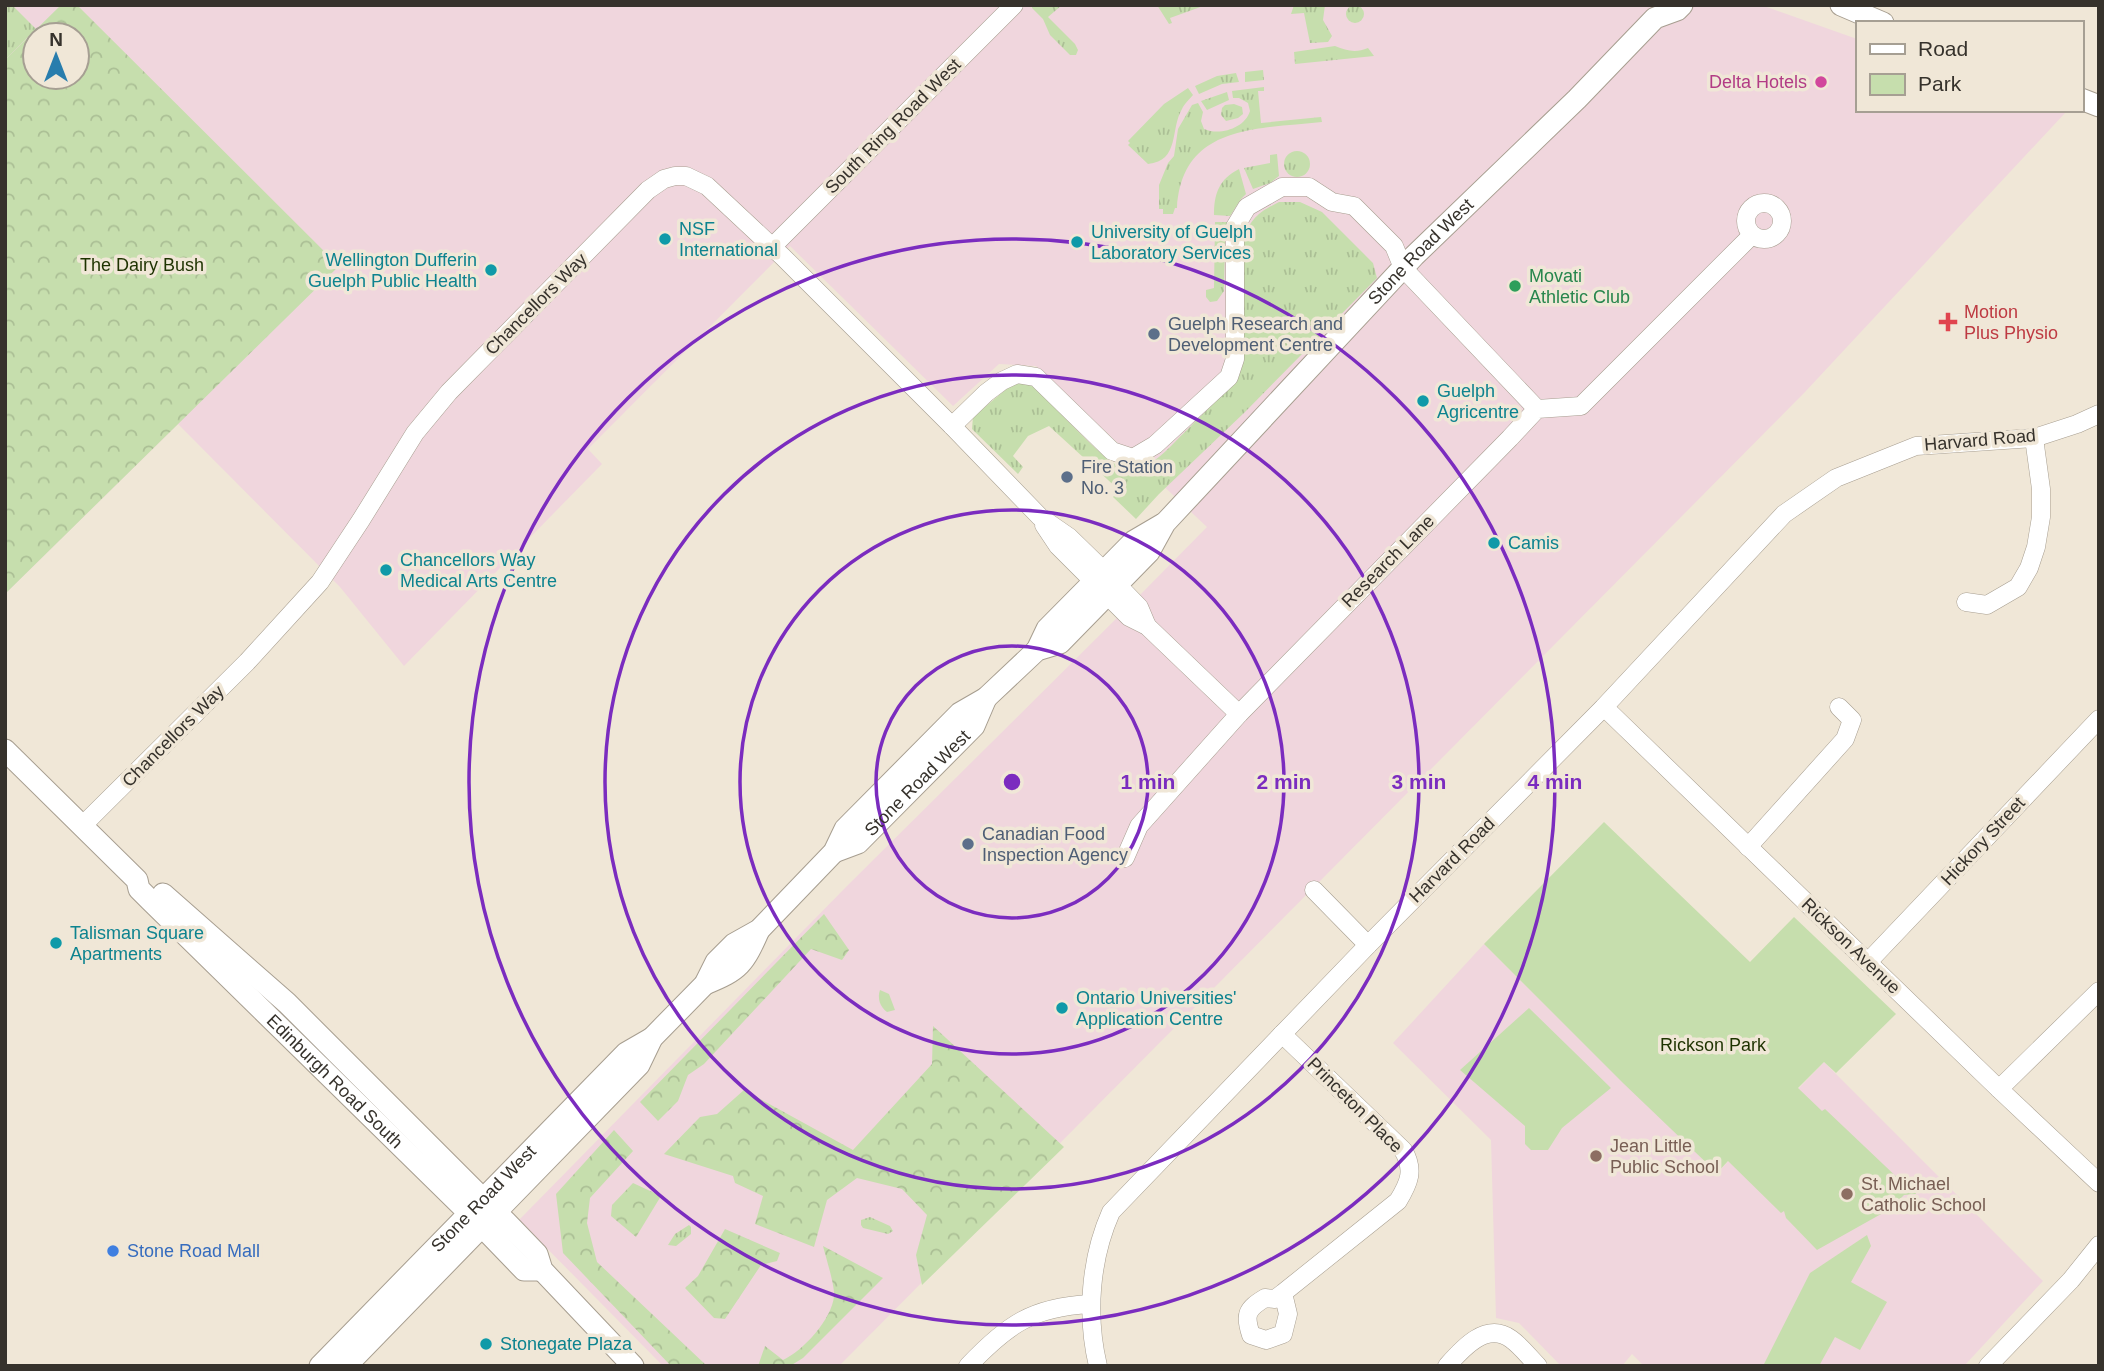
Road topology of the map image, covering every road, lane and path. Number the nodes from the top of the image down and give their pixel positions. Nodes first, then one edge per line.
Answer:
1 (1014, 5) edge
2 (1682, 5) edge
3 (1841, 5) edge
4 (1656, 12) edge
5 (1878, 21) edge
6 (1752, 235) dead end
7 (772, 247) junction
8 (1403, 268) junction
9 (1537, 409) junction
10 (2099, 414) edge
11 (952, 426) junction
12 (2034, 438) junction
13 (1105, 583) junction
14 (1966, 602) dead end
15 (1604, 707) junction
16 (1839, 707) dead end
17 (1239, 714) junction
18 (2099, 719) edge
19 (5, 750) edge
20 (82, 826) junction
21 (1748, 848) junction
22 (1125, 858) dead end
23 (1314, 890) dead end
24 (1368, 945) junction
25 (1868, 962) junction
26 (2099, 991) edge
27 (1282, 1034) junction
28 (1999, 1089) junction
29 (2099, 1183) edge
30 (483, 1212) junction
31 (2099, 1245) edge
32 (1283, 1293) dead end
33 (1090, 1304) junction
34 (342, 1343) junction
35 (320, 1366) edge
36 (341, 1366) edge
37 (346, 1366) edge
38 (633, 1366) edge
39 (968, 1366) edge
40 (1098, 1366) edge
41 (1447, 1366) edge
42 (1538, 1366) edge
43 (1988, 1366) edge

1 - 7 street, South Ring Road West
2 - 4 main road, Stone Road West
3 - 5 main road
4 - 8 main road, Stone Road West
6 - 9 street
7 - 11 street, Chancellors Way
7 - 20 street, Chancellors Way
8 - 9 street
8 - 11 street
8 - 13 main road, Stone Road West
9 - 17 street, Research Lane
10 - 12 street, Harvard Road
11 - 13 street, Chancellors Way
12 - 14 street
12 - 15 street, Harvard Road
13 - 17 street
13 - 30 main road, Stone Road West
15 - 21 street, Rickson Avenue
15 - 24 street, Harvard Road
16 - 21 street
17 - 22 street, Research Lane
18 - 25 street, Hickory Street
19 - 20 main road, Edinburgh Road South
20 - 30 main road, Edinburgh Road South
21 - 25 street, Rickson Avenue
23 - 24 street
24 - 27 street, Harvard Road
25 - 28 street, Rickson Avenue
26 - 28 street
27 - 32 street, Princeton Place
27 - 33 street, Harvard Road
28 - 29 street, Rickson Avenue
30 - 34 main road, Stone Road West
30 - 37 main road, Stone Road West
30 - 38 main road, Edinburgh Road South
31 - 43 street
33 - 39 street
33 - 40 street, Harvard Road
34 - 35 main road, Stone Road West
34 - 36 main road
41 - 42 street

